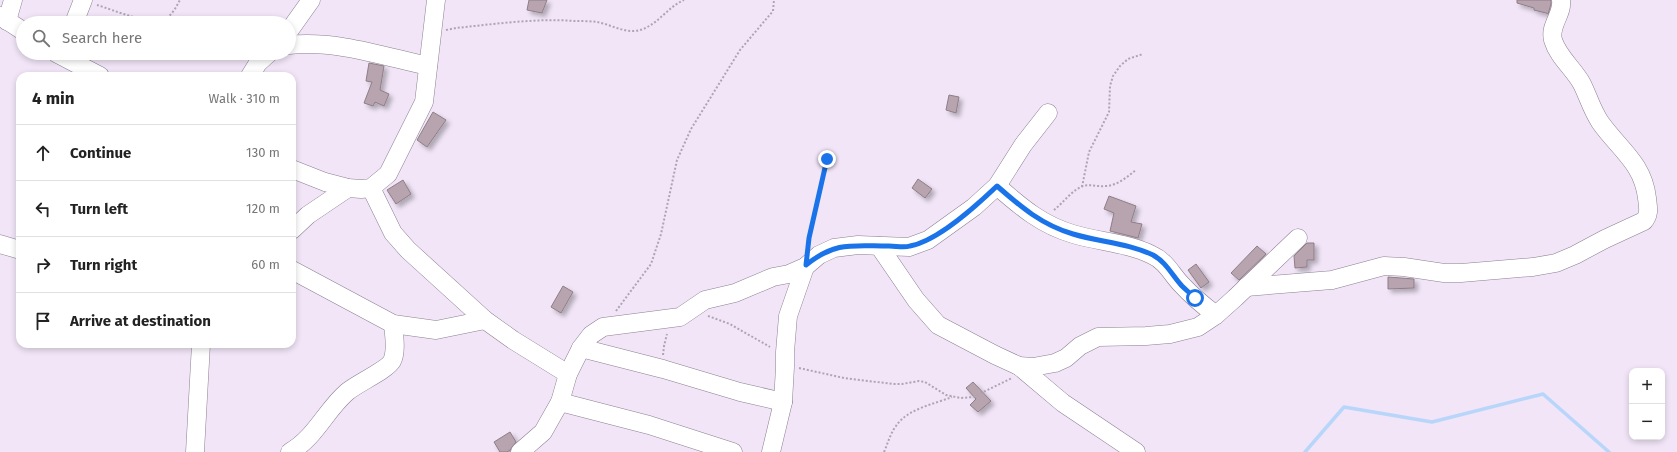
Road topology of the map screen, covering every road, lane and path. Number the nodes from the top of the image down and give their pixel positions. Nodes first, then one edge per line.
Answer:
1 (13, 0) edge
2 (180, 0) edge
3 (311, 0) edge
4 (436, 0) edge
5 (684, 0) edge
6 (774, 0) edge
7 (1562, 0) edge
8 (90, 2) edge
9 (79, 16) edge
10 (134, 16) edge
11 (169, 16) edge
12 (4, 18) edge
13 (296, 21) edge
14 (16, 26) edge
15 (432, 34) junction
16 (296, 44) edge
17 (1143, 54) dead end
18 (71, 60) edge
19 (261, 60) edge
20 (428, 66) junction
21 (93, 72) edge
22 (252, 72) edge
23 (1048, 113) dead end
24 (827, 159) dead end
25 (1136, 170) dead end
26 (296, 171) edge
27 (997, 186) junction
28 (1082, 187) junction
29 (348, 188) junction
30 (371, 188) junction
31 (1041, 221) junction
32 (296, 226) edge
33 (1298, 238) dead end
34 (0, 244) edge
35 (879, 246) junction
36 (16, 249) edge
37 (800, 268) junction
38 (296, 272) edge
39 (1246, 287) junction
40 (684, 315) junction
41 (1216, 315) junction
42 (484, 320) junction
43 (393, 324) junction
44 (603, 327) junction
45 (201, 348) edge
46 (581, 348) junction
47 (785, 360) junction
48 (663, 369) junction
49 (1022, 369) junction
50 (568, 374) junction
51 (953, 397) junction
52 (560, 402) junction
53 (783, 402) junction
54 (543, 432) junction
55 (195, 452) edge
56 (290, 452) edge
57 (520, 452) edge
58 (539, 452) edge
59 (733, 452) edge
60 (771, 452) edge
61 (884, 452) edge
62 (1136, 452) edge

1 - 12 street
2 - 11 path
3 - 13 street
4 - 15 street
5 - 15 path
6 - 44 path
7 - 39 street
8 - 9 street
8 - 10 path
12 - 14 street
15 - 20 street
16 - 20 street
17 - 28 path
18 - 21 street
19 - 22 street
20 - 30 street
23 - 27 street
24 - 37 path
25 - 28 path
26 - 29 street
27 - 31 street
27 - 35 street
28 - 31 path
29 - 30 street
29 - 32 street
30 - 42 street
31 - 41 street
33 - 39 street
34 - 36 street
35 - 37 street
35 - 49 street
37 - 40 street
37 - 47 street
38 - 43 street
39 - 41 street
40 - 44 street
40 - 47 path
40 - 48 path
41 - 49 street
42 - 43 street
42 - 50 street
43 - 56 street
44 - 46 street
45 - 55 street
46 - 48 street
46 - 50 street
47 - 51 path
47 - 53 street
48 - 53 street
49 - 51 path
49 - 62 street
50 - 52 street
51 - 61 path
52 - 54 street
52 - 59 street
53 - 60 street
54 - 57 street
54 - 58 street

